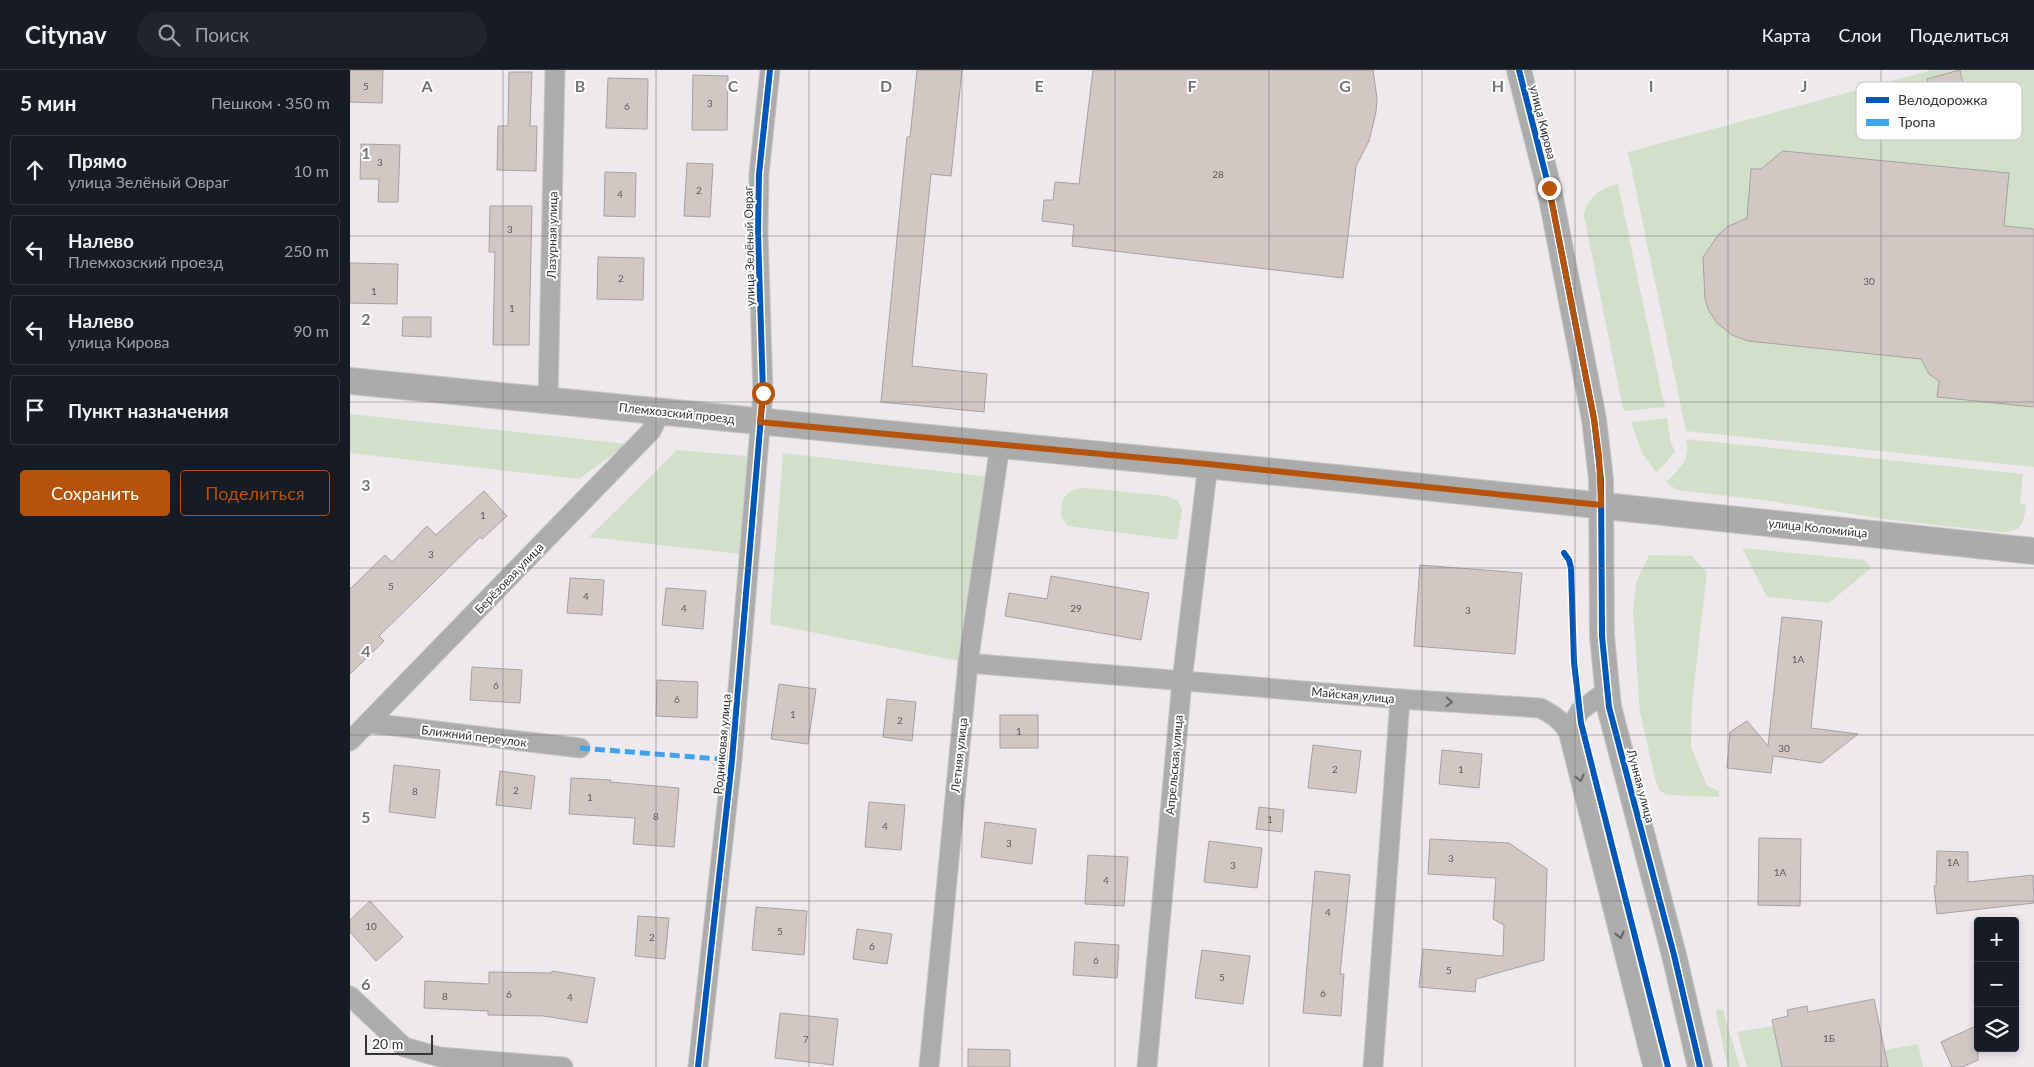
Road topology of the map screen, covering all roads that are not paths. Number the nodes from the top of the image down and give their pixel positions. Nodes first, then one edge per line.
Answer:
1 (555, 70) edge
2 (770, 70) edge
3 (1519, 70) edge
4 (350, 381) edge
5 (548, 400) junction
6 (661, 411) junction
7 (760, 422) junction
8 (1000, 444) junction
9 (1208, 464) junction
10 (1601, 505) junction
11 (2034, 551) edge
12 (968, 663) junction
13 (1182, 681) junction
14 (1606, 691) junction
15 (1400, 699) junction
16 (369, 723) junction
17 (1568, 731) junction
18 (350, 741) edge
19 (580, 748) dead end
20 (350, 996) edge
21 (563, 1067) edge
22 (698, 1067) edge
23 (929, 1067) edge
24 (1147, 1067) edge
25 (1373, 1067) edge
26 (1653, 1067) edge
27 (1700, 1067) edge

1 - 5 street, Лазурная улица
2 - 7 street, улица Зелёный Овраг
3 - 10 street, улица Кирова
4 - 5 main road, Племхозский проезд
5 - 6 main road, Племхозский проезд
6 - 7 main road, Племхозский проезд
6 - 16 street, Берёзовая улица
7 - 8 main road, Племхозский проезд
7 - 22 street, Родниковая улица
8 - 9 main road, Племхозский проезд
8 - 12 street, Летняя улица
9 - 10 main road, Племхозский проезд
9 - 13 street, Апрельская улица
10 - 11 main road, улица Коломийца
10 - 14 street, Лунная улица
12 - 13 street, Майская улица
12 - 23 street, Летняя улица
13 - 15 street, Майская улица
13 - 24 street, Апрельская улица
14 - 17 street
14 - 27 street, Лунная улица
15 -> 17 street
15 - 25 street, Майская улица
16 - 18 street, Берёзовая улица
16 - 19 street, Ближний переулок
17 -> 26 street
20 - 21 street

